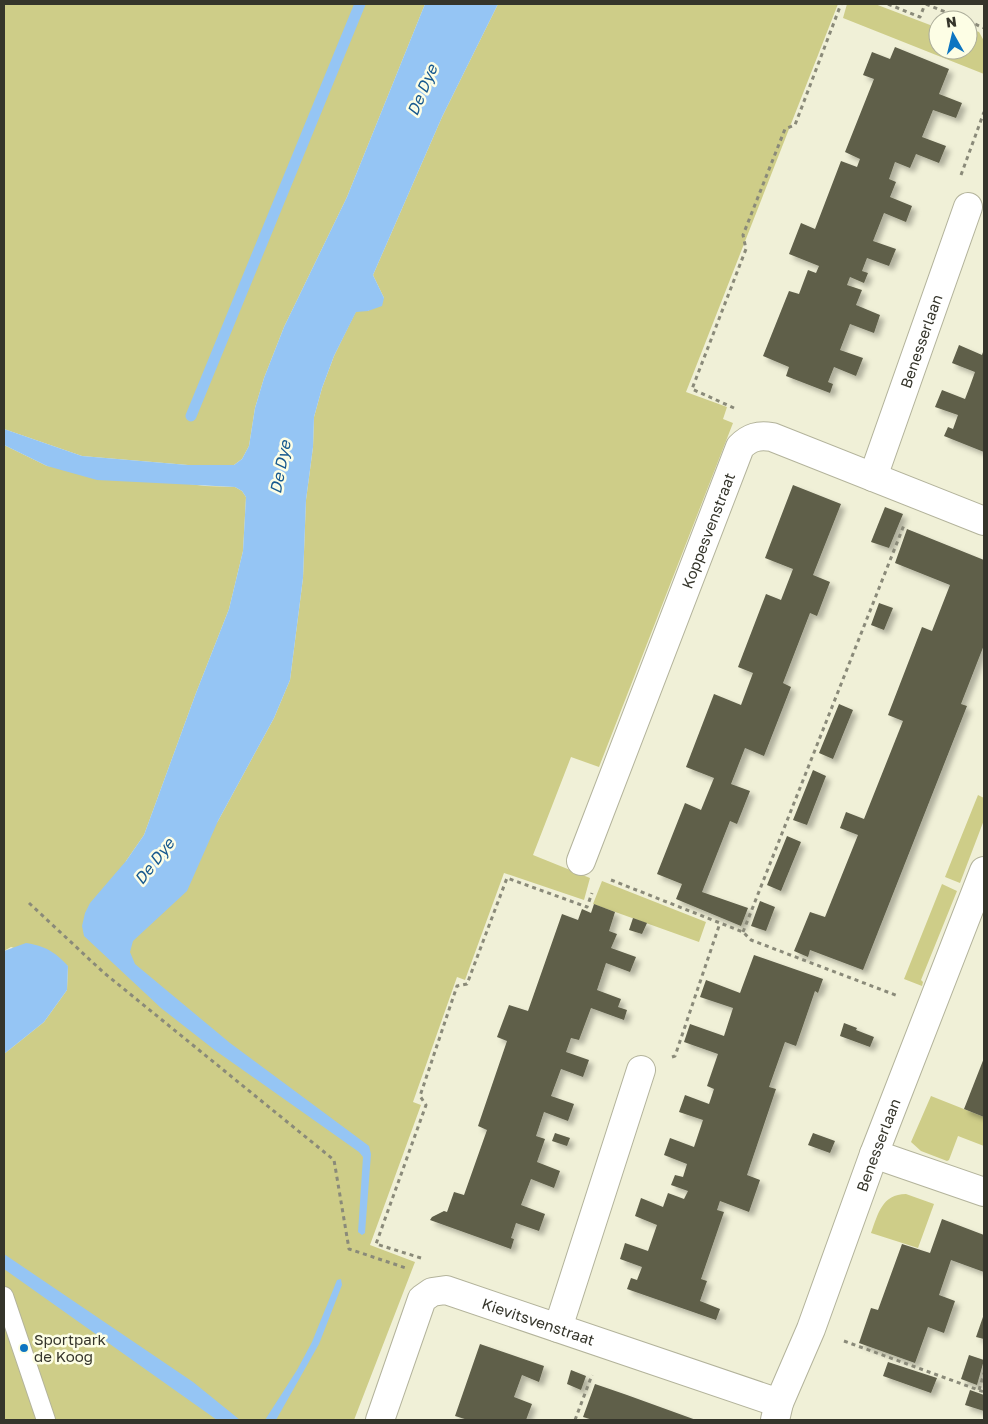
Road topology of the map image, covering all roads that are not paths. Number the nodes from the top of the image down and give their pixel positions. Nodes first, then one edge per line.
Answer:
1 (968, 207) dead end
2 (873, 477) junction
3 (984, 521) edge
4 (590, 868) road end
5 (984, 870) edge
6 (641, 1070) road end
7 (874, 1154) junction
8 (984, 1192) edge
9 (4, 1296) edge
10 (558, 1328) junction
11 (777, 1412) edge
12 (46, 1420) edge
13 (380, 1420) edge

1 - 2 street, Benesserlaan
2 - 3 street
2 - 4 street, Koppesvenstraat
5 - 7 street, Benesserlaan
6 - 10 street
7 - 8 street
7 - 11 street, Benesserlaan
9 - 12 lane
10 - 11 street, Kievitsvenstraat
10 - 13 street, Kievitsvenstraat

